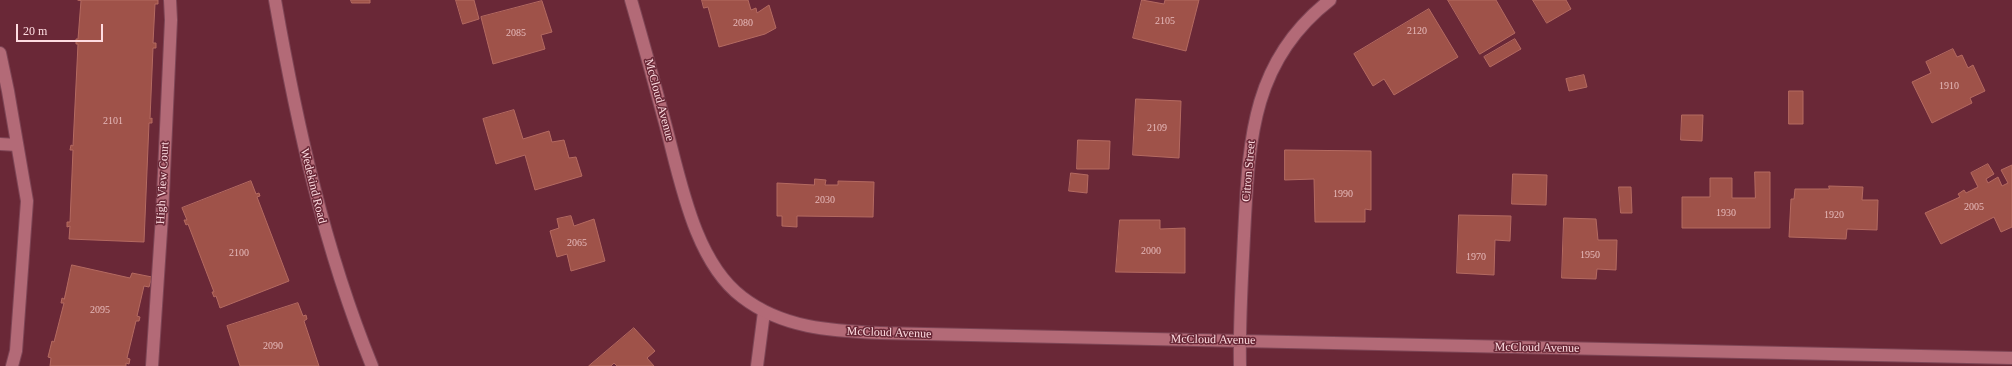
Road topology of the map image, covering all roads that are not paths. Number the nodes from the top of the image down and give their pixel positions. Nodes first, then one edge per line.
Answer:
1 (170, 0) edge
2 (275, 0) edge
3 (632, 0) edge
4 (1330, 0) edge
5 (0, 53) edge
6 (0, 144) edge
7 (17, 145) junction
8 (764, 312) junction
9 (1240, 341) junction
10 (2012, 358) edge
11 (12, 366) edge
12 (152, 366) edge
13 (372, 366) edge
14 (757, 366) edge
15 (1240, 366) edge

1 - 12 street, High View Court
2 - 13 street, Wedekind Road
3 - 8 street, McCloud Avenue
4 - 9 street, Citron Street
5 - 7 street
6 - 7 street
7 - 11 street
8 - 9 street, McCloud Avenue
8 - 14 street
9 - 10 street, McCloud Avenue
9 - 15 street, Citron Street

